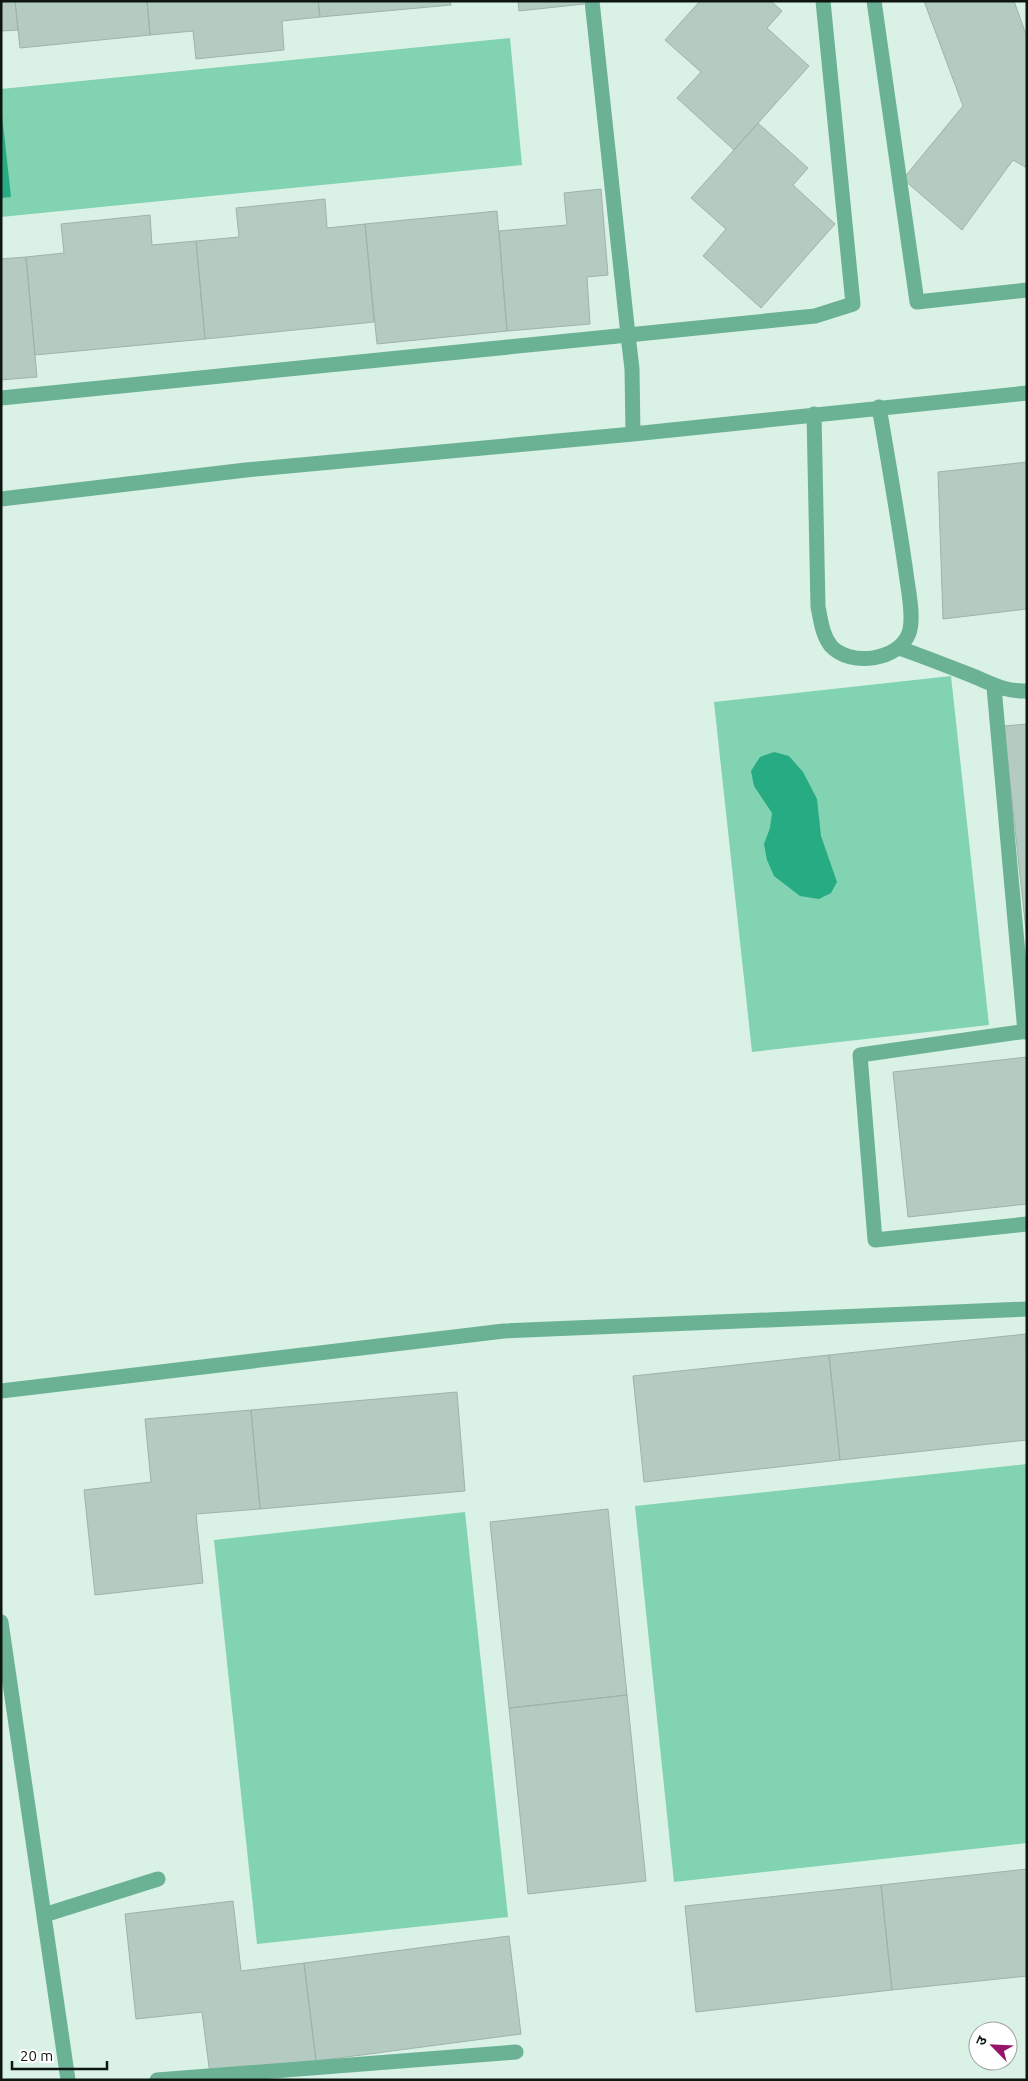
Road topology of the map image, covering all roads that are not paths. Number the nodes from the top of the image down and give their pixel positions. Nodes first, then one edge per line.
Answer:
1 (592, 1) edge
2 (823, 1) edge
3 (874, 1) edge
4 (1027, 290) edge
5 (628, 334) junction
6 (1027, 392) edge
7 (1, 398) edge
8 (879, 407) junction
9 (814, 414) junction
10 (633, 434) junction
11 (1, 499) edge
12 (899, 648) junction
13 (994, 686) junction
14 (1027, 691) edge
15 (1026, 1031) edge
16 (1027, 1224) edge
17 (1027, 1309) edge
18 (1, 1391) edge
19 (1, 1622) edge
20 (6, 1682) edge
21 (158, 1879) dead end
22 (44, 1915) junction
23 (516, 2052) dead end
24 (68, 2080) edge
25 (157, 2080) edge

1 - 5 street
2 - 5 street
3 - 4 street
5 - 7 street
5 - 10 street
6 - 8 street
8 - 9 street
8 - 12 street
9 - 10 street
9 - 12 street
10 - 11 street
12 - 13 street
13 - 14 street
13 - 15 street
15 - 16 street
17 - 18 street
19 - 20 street
20 - 22 street
21 - 22 street
22 - 24 street
23 - 25 street

